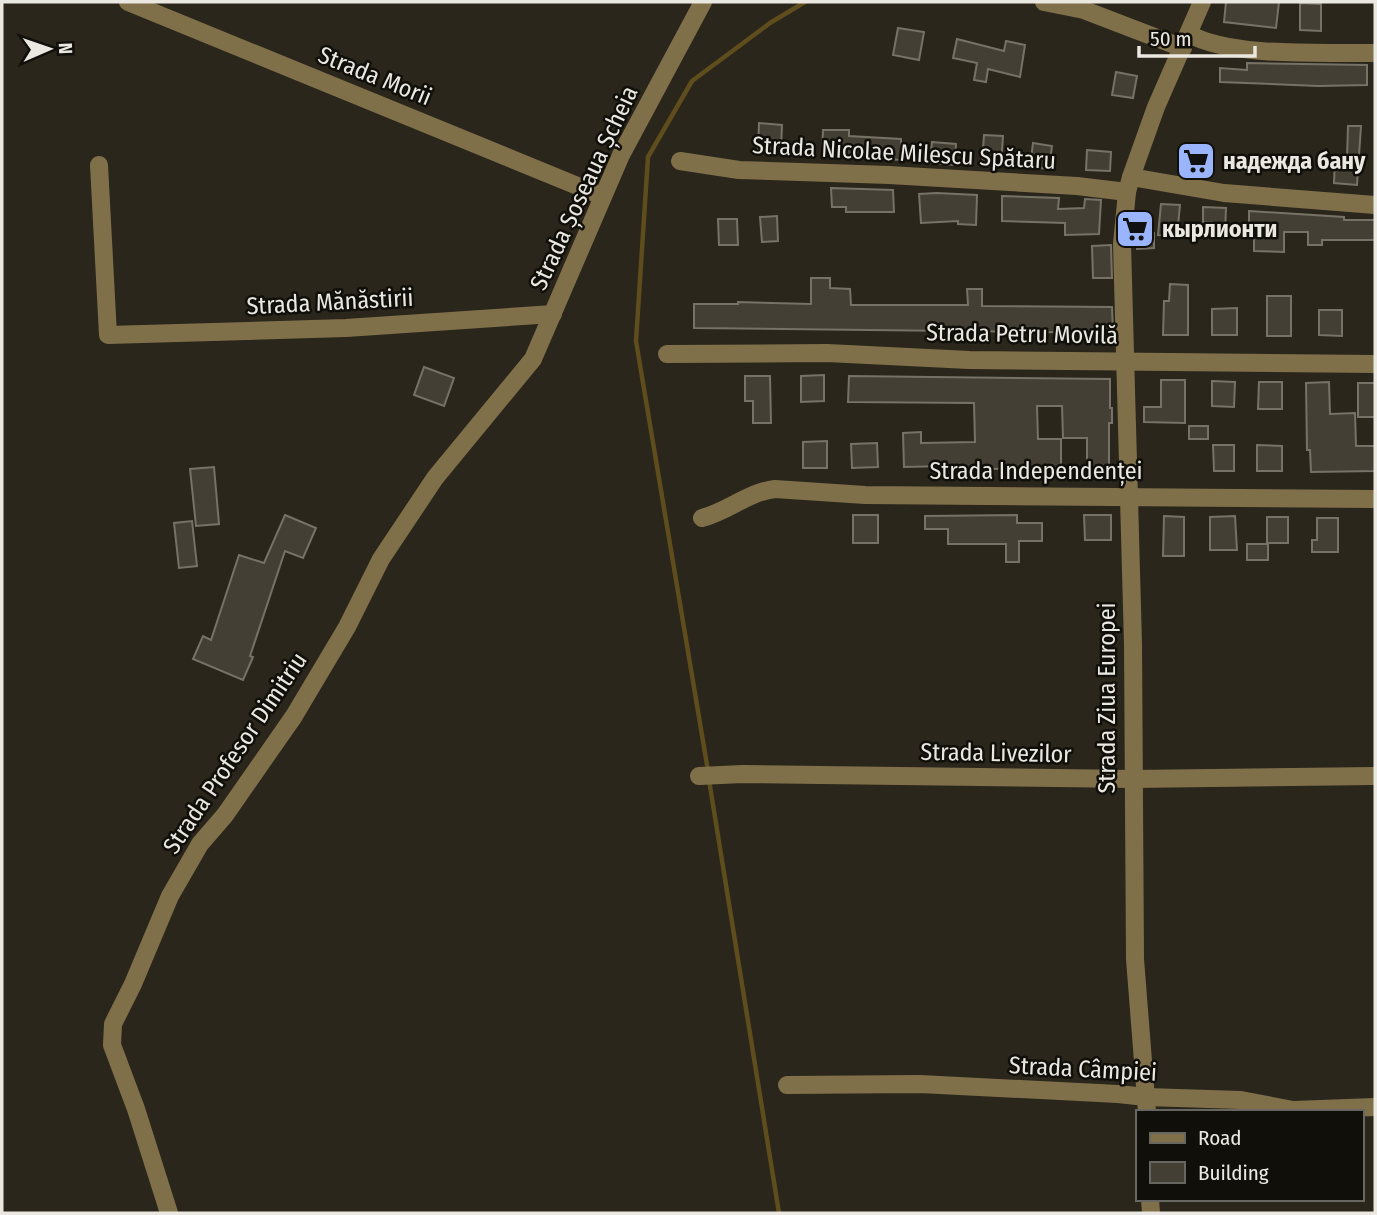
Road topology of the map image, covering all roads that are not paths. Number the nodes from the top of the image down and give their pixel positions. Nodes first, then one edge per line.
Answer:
1 (128, 2) edge
2 (703, 2) edge
3 (1044, 2) edge
4 (1202, 2) edge
5 (1186, 41) junction
6 (1375, 53) edge
7 (680, 161) dead end
8 (99, 165) dead end
9 (1129, 184) junction
10 (602, 196) junction
11 (1375, 205) edge
12 (553, 314) junction
13 (667, 354) dead end
14 (533, 359) joint
15 (1127, 360) junction
16 (1375, 364) edge
17 (1129, 497) junction
18 (1375, 499) edge
19 (702, 518) dead end
20 (699, 776) dead end
21 (1375, 776) edge
22 (1132, 779) junction
23 (787, 1085) dead end
24 (1146, 1104) edge
25 (1375, 1107) edge
26 (169, 1213) edge

1 - 10 street, Strada Morii
2 - 10 street, Strada Șoseaua Șcheia
3 - 5 street
4 - 5 street, Strada Ziua Europei
5 - 6 street
5 - 9 street, Strada Ziua Europei
7 - 9 street, Strada Nicolae Milescu Spătaru
8 - 12 street, Strada Mănăstirii
9 - 11 street, Strada Nicolae Milescu Spătaru
9 - 15 street, Strada Ziua Europei
10 - 12 street, Strada Șoseaua Șcheia
12 - 14 street, Strada Șoseaua Șcheia
13 - 15 street, Strada Petru Movilă
14 - 26 street, Strada Profesor Dimitriu
15 - 16 street, Strada Petru Movilă
15 - 17 street, Strada Ziua Europei
17 - 18 street, Strada Independenței
17 - 19 street, Strada Independenței
17 - 22 street, Strada Ziua Europei
20 - 22 street, Strada Livezilor
21 - 22 street, Strada Livezilor
22 - 24 street, Strada Ziua Europei
23 - 24 street, Strada Câmpiei
24 - 25 street, Strada Câmpiei

